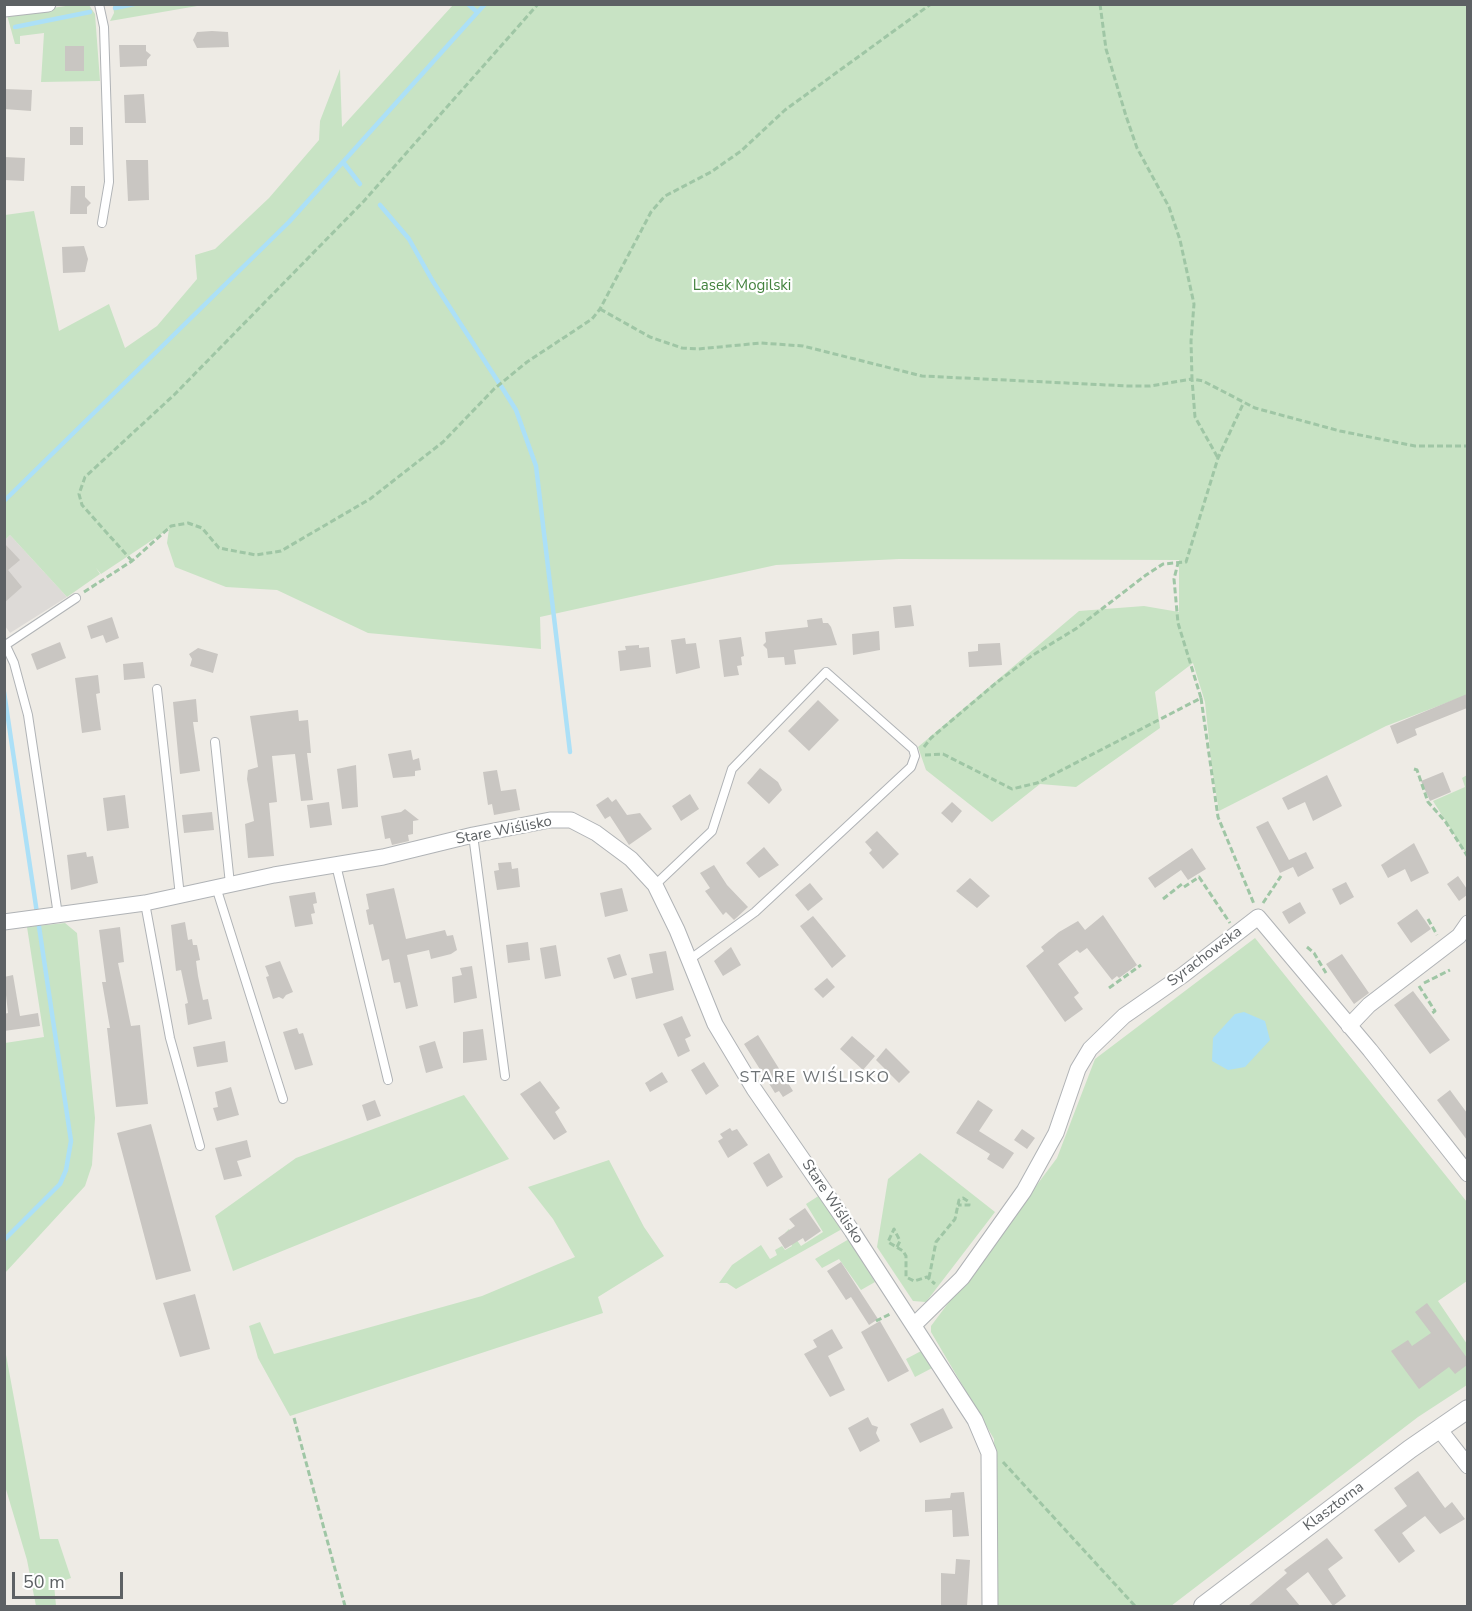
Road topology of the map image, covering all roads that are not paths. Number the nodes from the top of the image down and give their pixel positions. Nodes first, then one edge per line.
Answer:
1 (48, 4) edge
2 (99, 4) edge
3 (4, 9) edge
4 (102, 223) dead end
5 (76, 598) road end
6 (5, 646) edge
7 (157, 689) dead end
8 (215, 742) dead end
9 (473, 835) junction
10 (336, 865) junction
11 (655, 885) junction
12 (223, 886) junction
13 (180, 896) junction
14 (145, 903) junction
15 (56, 915) junction
16 (4, 922) edge
17 (1467, 923) edge
18 (689, 960) junction
19 (1349, 1026) junction
20 (505, 1076) dead end
21 (388, 1080) dead end
22 (283, 1099) dead end
23 (200, 1146) dead end
24 (1467, 1174) edge
25 (914, 1325) junction
26 (1467, 1410) edge
27 (1439, 1429) junction
28 (1467, 1466) edge
29 (990, 1606) edge
30 (1203, 1606) edge

1 - 3 street
2 - 4 lane
5 - 6 lane
6 - 15 lane
7 - 13 lane
8 - 12 lane
9 - 10 street, Stare Wiślisko
9 - 11 street, Stare Wiślisko
9 - 20 lane
10 - 12 street, Stare Wiślisko
10 - 21 lane
11 - 18 street, Stare Wiślisko
11 - 18 lane
12 - 13 street, Stare Wiślisko
12 - 22 lane
13 - 14 street, Stare Wiślisko
14 - 15 street, Stare Wiślisko
14 - 23 lane
15 - 16 street, Stare Wiślisko
17 - 19 street
18 - 25 street, Stare Wiślisko
19 - 24 street, Syrachowska
19 - 25 street, Syrachowska
25 - 29 street, Stare Wiślisko
26 - 27 street, Klasztorna
27 - 28 street
27 - 30 street, Klasztorna

